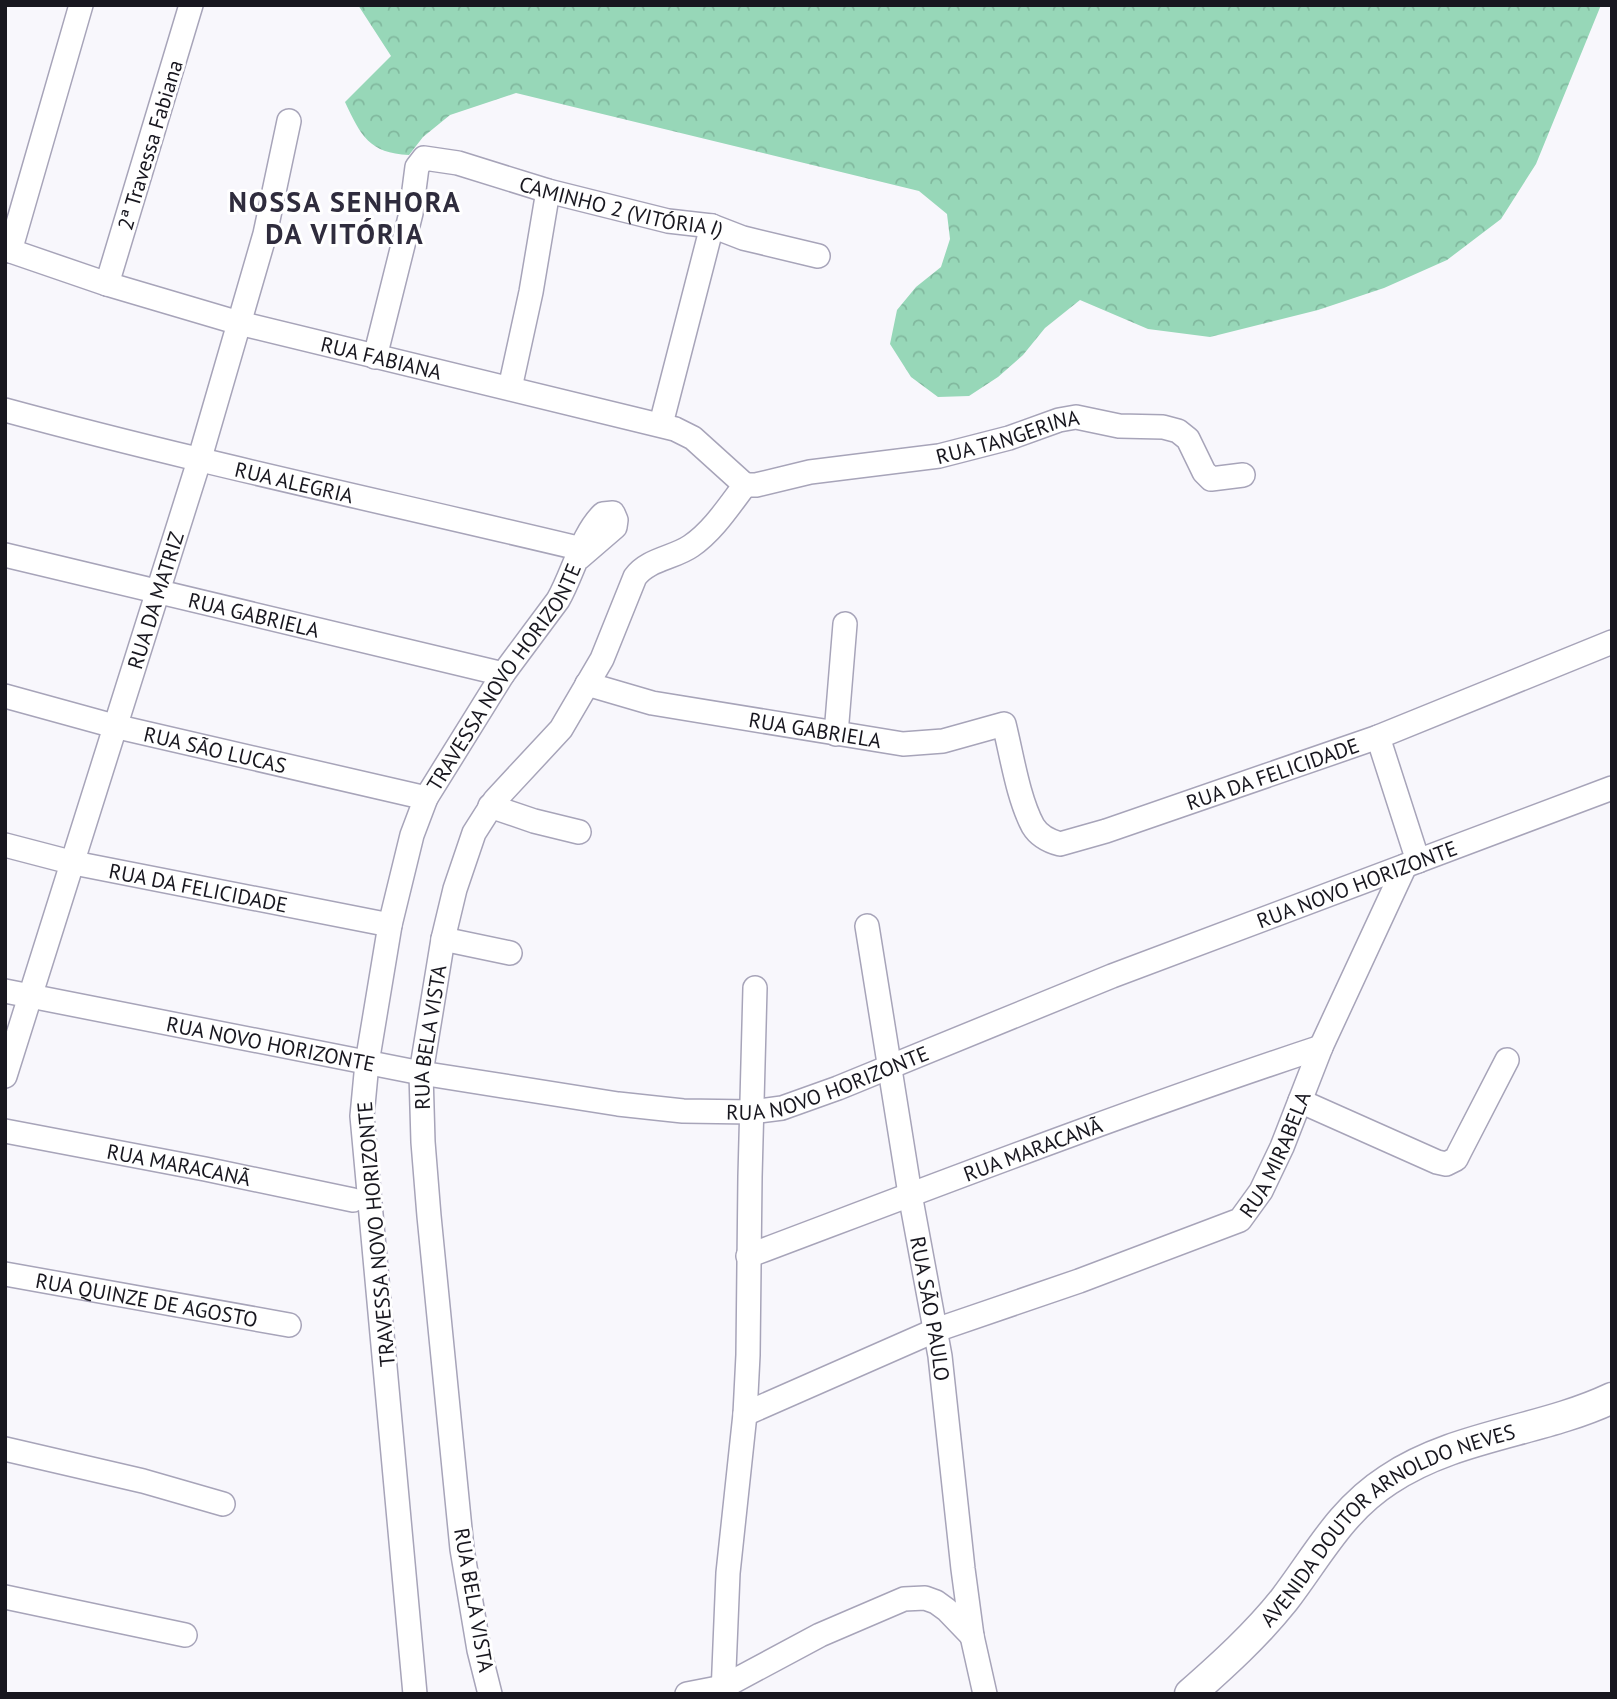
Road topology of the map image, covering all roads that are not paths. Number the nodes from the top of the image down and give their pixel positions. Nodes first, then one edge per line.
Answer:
1 (81, 5) edge
2 (191, 5) edge
3 (289, 121) dead end
4 (548, 191) junction
5 (712, 226) junction
6 (8, 250) edge
7 (818, 256) dead end
8 (107, 284) junction
9 (239, 323) junction
10 (375, 358) junction
11 (510, 388) junction
12 (5, 410) edge
13 (661, 424) junction
14 (199, 461) junction
15 (1243, 475) dead end
16 (745, 485) junction
17 (616, 520) dead end
18 (580, 553) junction
19 (5, 555) edge
20 (159, 593) junction
21 (845, 624) dead end
22 (1612, 642) edge
23 (503, 674) junction
24 (587, 684) junction
25 (5, 695) edge
26 (1004, 724) joint
27 (114, 726) junction
28 (836, 734) junction
29 (1377, 737) junction
30 (1612, 789) edge
31 (426, 798) junction
32 (491, 806) junction
33 (579, 832) dead end
34 (5, 845) edge
35 (74, 863) junction
36 (1412, 864) junction
37 (390, 925) junction
38 (867, 926) dead end
39 (443, 939) junction
40 (510, 953) dead end
41 (755, 988) dead end
42 (5, 991) edge
43 (30, 995) junction
44 (1321, 1047) junction
45 (1507, 1060) dead end
46 (367, 1063) junction
47 (891, 1066) junction
48 (421, 1073) junction
49 (5, 1076) edge
50 (1300, 1101) junction
51 (752, 1112) junction
52 (5, 1131) edge
53 (910, 1194) junction
54 (353, 1200) dead end
55 (748, 1256) junction
56 (5, 1274) edge
57 (289, 1325) dead end
58 (936, 1330) junction
59 (1612, 1398) edge
60 (745, 1414) junction
61 (5, 1449) edge
62 (223, 1504) dead end
63 (5, 1597) edge
64 (185, 1635) dead end
65 (972, 1636) junction
66 (723, 1691) edge
67 (415, 1694) edge
68 (490, 1694) edge
69 (687, 1694) edge
70 (985, 1694) edge
71 (1190, 1694) edge

1 - 6 street
2 - 8 street, 2ª Travessa Fabiana
3 - 9 street, RUA DA MATRIZ
4 - 5 street, CAMINHO 2 (VITÓRIA I)
4 - 10 street, CAMINHO 2 (VITÓRIA I)
4 - 11 street
5 - 7 street, CAMINHO 2 (VITÓRIA I)
5 - 13 street
6 - 8 street, RUA FABIANA
8 - 9 street, RUA FABIANA
9 - 10 street, RUA FABIANA
9 - 14 street, RUA DA MATRIZ
10 - 11 street, RUA FABIANA
11 - 13 street, RUA FABIANA
12 - 14 street, RUA ALEGRIA
13 - 16 street, RUA FABIANA
14 - 18 street, RUA ALEGRIA
14 - 20 street, RUA DA MATRIZ
15 - 16 street, RUA TANGERINA
16 - 24 street, RUA BELA VISTA
17 - 18 street, TRAVESSA NOVO HORIZONTE
18 - 23 street, TRAVESSA NOVO HORIZONTE
19 - 20 street, RUA GABRIELA
20 - 23 street, RUA GABRIELA
20 - 27 street, RUA DA MATRIZ
21 - 28 street
22 - 29 street, RUA DA FELICIDADE
23 - 31 street, TRAVESSA NOVO HORIZONTE
24 - 28 street, RUA GABRIELA
24 - 32 street, RUA BELA VISTA
25 - 27 street, RUA SÃO LUCAS
26 - 28 street, RUA GABRIELA
26 - 29 street, RUA DA FELICIDADE
27 - 31 street, RUA SÃO LUCAS
27 - 35 street, RUA DA MATRIZ
29 - 36 street
30 - 36 street, RUA NOVO HORIZONTE
31 - 37 street, TRAVESSA NOVO HORIZONTE
32 - 33 street
32 - 39 street, RUA BELA VISTA
34 - 35 street, RUA DA FELICIDADE
35 - 37 street, RUA DA FELICIDADE
35 - 43 street, RUA DA MATRIZ
36 - 44 street, RUA MIRABELA
36 - 47 street, RUA NOVO HORIZONTE
37 - 46 street, TRAVESSA NOVO HORIZONTE
38 - 47 street, RUA SÃO PAULO
39 - 40 street
39 - 48 street, RUA BELA VISTA
41 - 51 street
42 - 43 street, RUA NOVO HORIZONTE
43 - 46 street, RUA NOVO HORIZONTE
43 - 49 street, RUA DA MATRIZ
44 - 50 street, RUA MIRABELA
44 - 53 street, RUA MARACANÃ
45 - 50 street
46 - 48 street, RUA NOVO HORIZONTE
46 - 67 street, TRAVESSA NOVO HORIZONTE
47 - 51 street, RUA NOVO HORIZONTE
47 - 53 street, RUA SÃO PAULO
48 - 51 street, RUA NOVO HORIZONTE
48 - 68 street, RUA BELA VISTA
50 - 58 street, RUA MIRABELA
51 - 55 street
52 - 54 street, RUA MARACANÃ
53 - 55 street, RUA MARACANÃ
53 - 58 street, RUA SÃO PAULO
55 - 60 street
56 - 57 street, RUA QUINZE DE AGOSTO
58 - 60 street, RUA MIRABELA
58 - 65 street, RUA SÃO PAULO
59 - 71 main road, AVENIDA DOUTOR ARNOLDO NEVES
60 - 66 street
61 - 62 street
63 - 64 street
65 - 66 street
65 - 70 street, RUA SÃO PAULO
66 - 69 street

